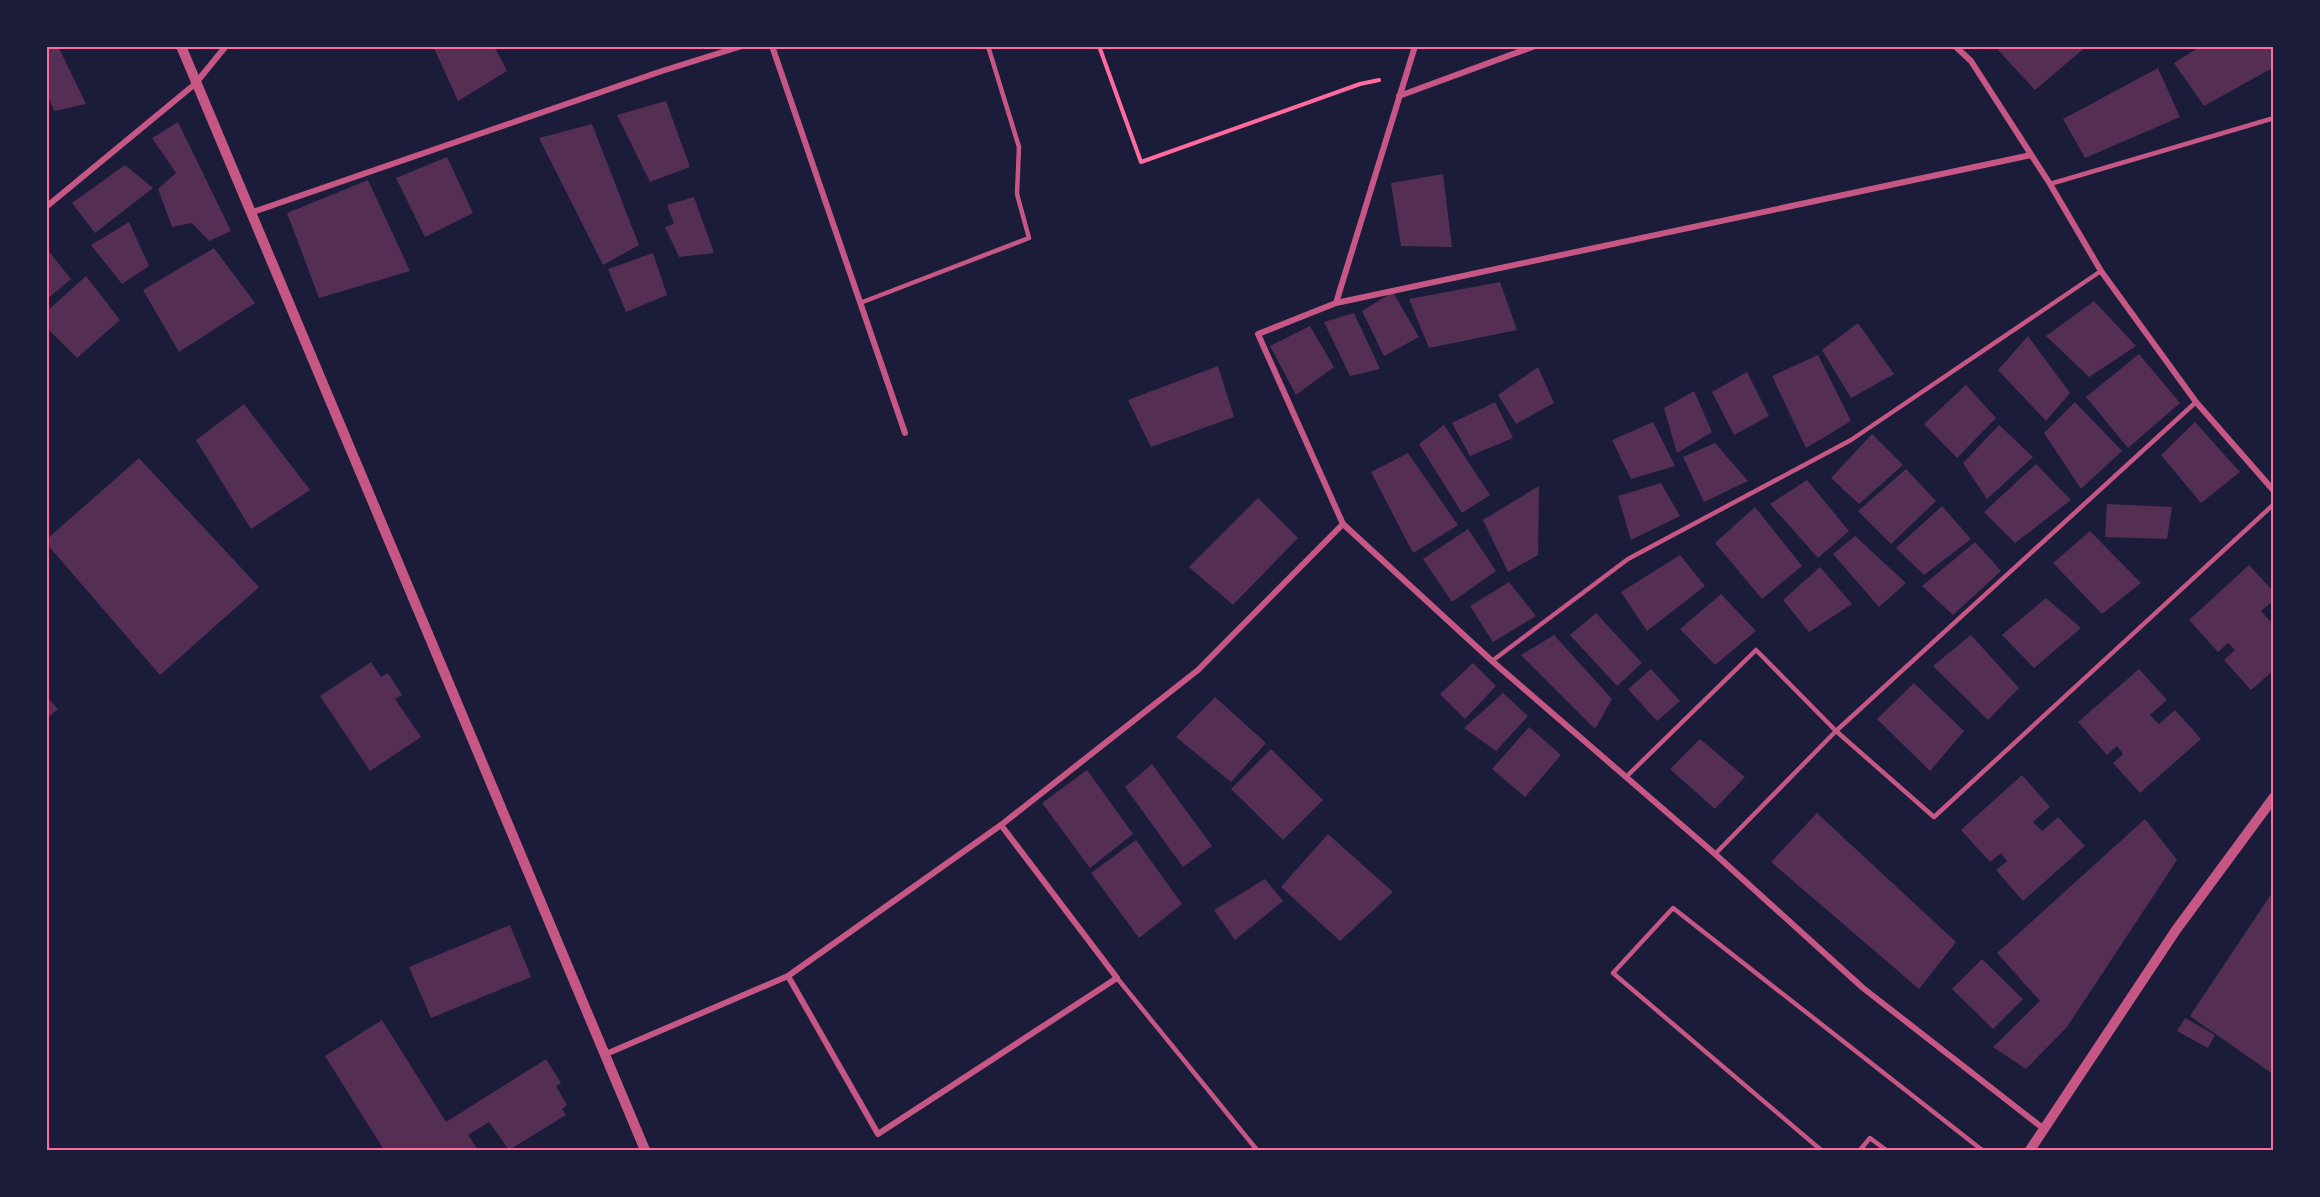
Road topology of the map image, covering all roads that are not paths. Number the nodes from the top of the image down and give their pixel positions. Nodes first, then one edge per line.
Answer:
1 (181, 46) edge
2 (226, 46) edge
3 (742, 46) edge
4 (772, 46) edge
5 (988, 46) edge
6 (1415, 46) edge
7 (1535, 46) edge
8 (1955, 46) edge
9 (195, 84) junction
10 (1399, 96) junction
11 (2274, 118) edge
12 (2031, 155) junction
13 (2050, 184) junction
14 (46, 207) edge
15 (250, 213) junction
16 (2101, 271) junction
17 (860, 303) junction
18 (1336, 303) junction
19 (2196, 402) junction
20 (905, 433) dead end
21 (2274, 491) edge
22 (2274, 504) edge
23 (1343, 524) junction
24 (1492, 661) junction
25 (1836, 731) junction
26 (1626, 777) junction
27 (2274, 797) edge
28 (1001, 825) junction
29 (1715, 854) junction
30 (789, 976) junction
31 (1117, 978) junction
32 (606, 1054) junction
33 (2044, 1129) junction
34 (645, 1150) edge
35 (1257, 1150) edge
36 (1821, 1150) edge
37 (1860, 1150) edge
38 (1886, 1150) edge
39 (1982, 1150) edge
40 (2030, 1150) edge

1 - 9 street
2 - 9 street
3 - 15 street
4 - 17 street
5 - 17 lane
6 - 10 street
7 - 10 street
8 - 12 street
9 - 14 street
9 - 15 street
10 - 18 street
11 - 13 lane
12 - 13 street
12 - 18 street
13 - 16 street
15 - 32 street
16 - 19 street
16 - 24 lane
17 - 20 street
18 - 23 street
19 - 21 street
19 - 25 lane
22 - 25 lane
23 - 24 street
23 - 28 street
24 - 26 street
25 - 26 lane
25 - 29 lane
26 - 29 street
27 - 33 street
28 - 30 street
28 - 31 street
29 - 33 street
30 - 31 street
30 - 32 street
31 - 35 lane
32 - 34 street
33 - 40 street
36 - 39 lane
37 - 38 lane

